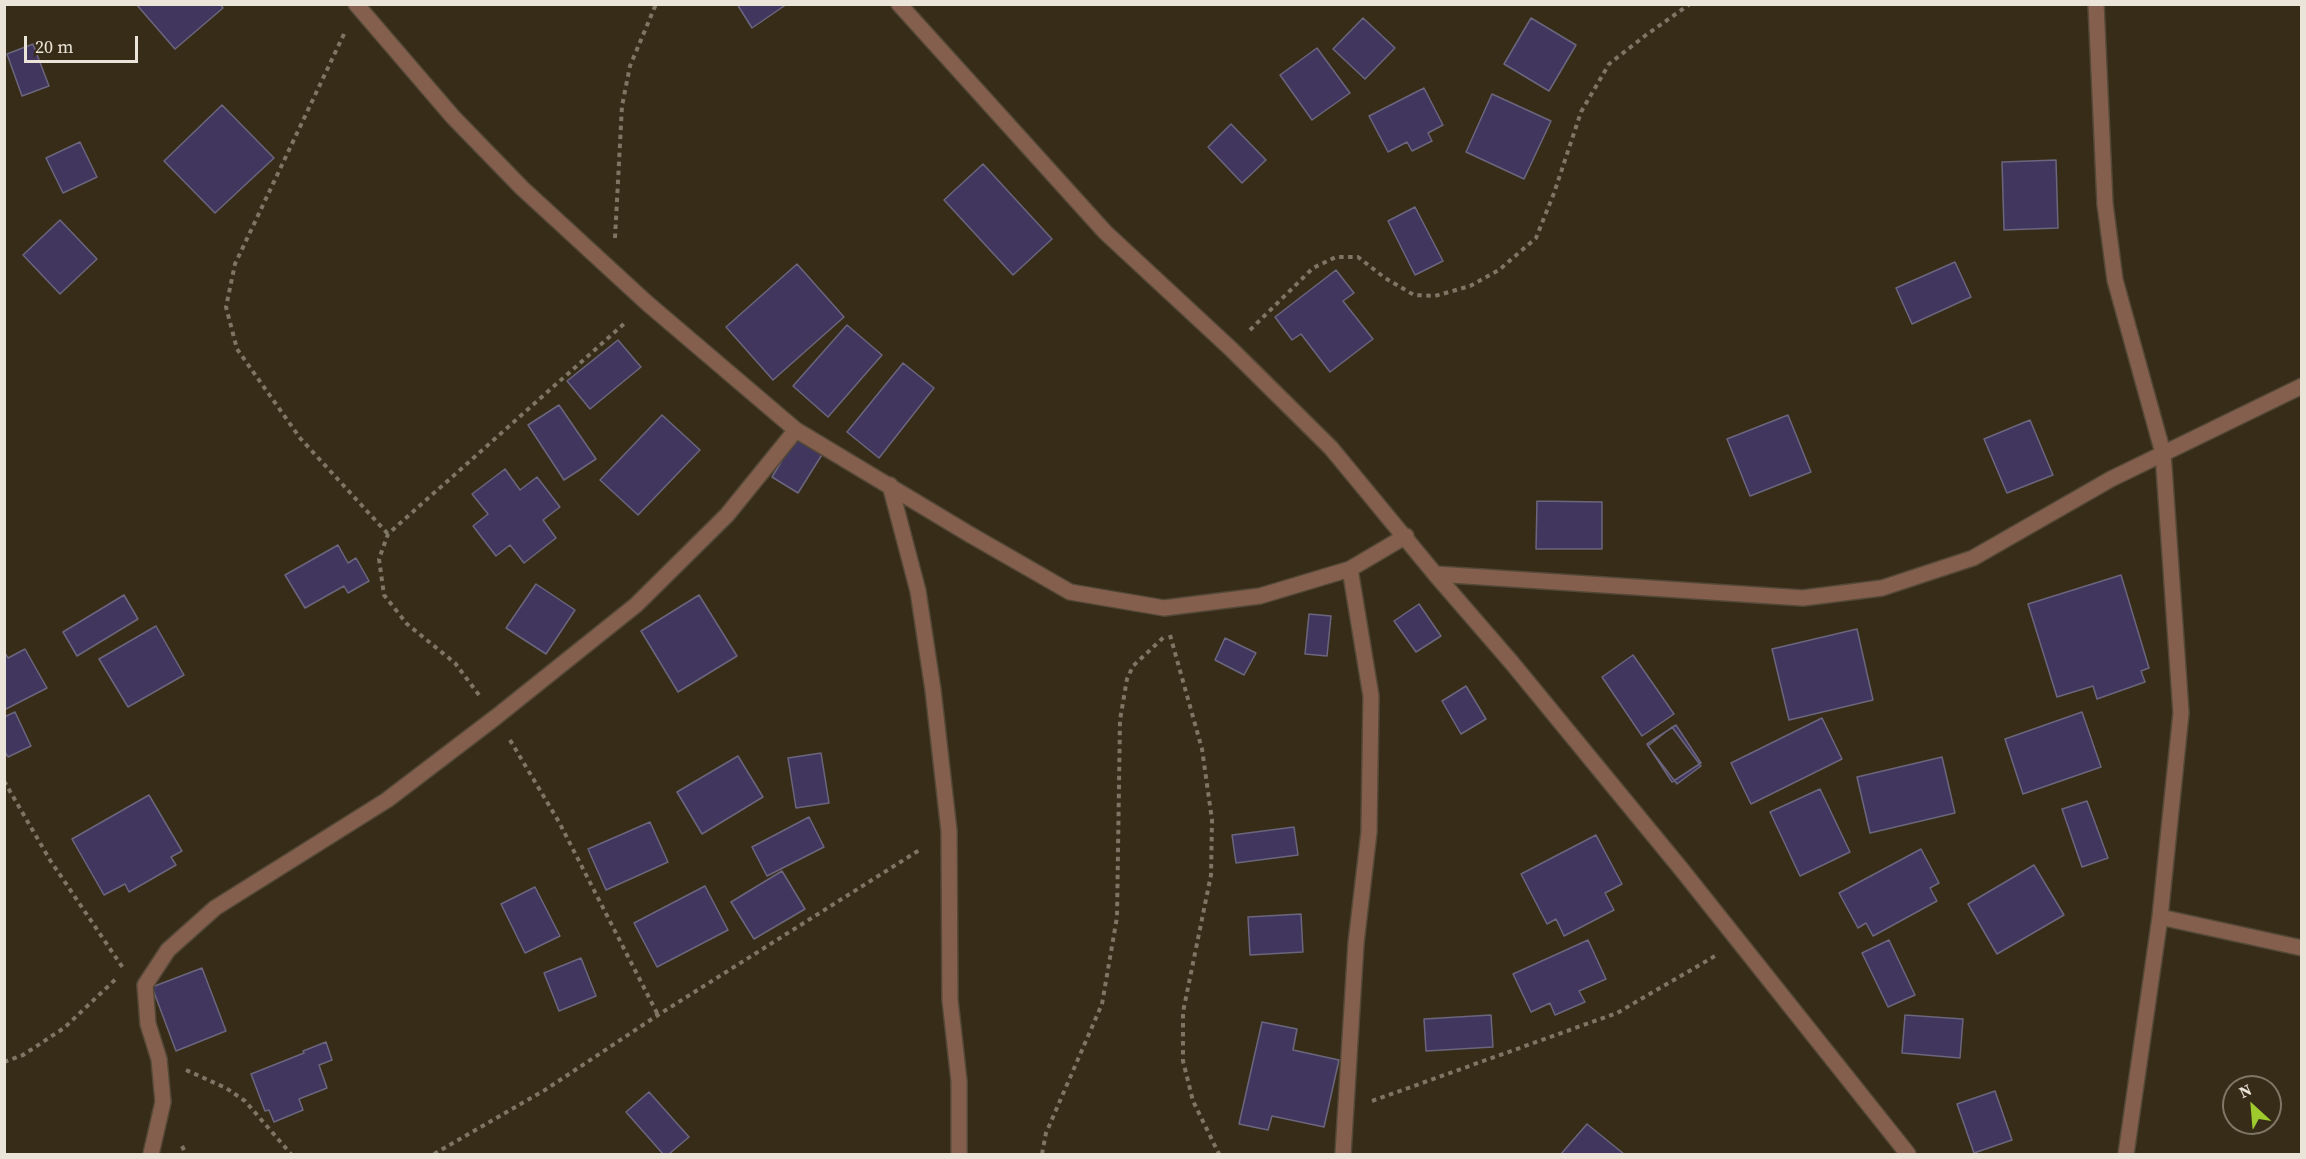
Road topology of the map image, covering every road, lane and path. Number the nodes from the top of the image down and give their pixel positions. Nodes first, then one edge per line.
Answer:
1 (656, 4) edge
2 (899, 4) edge
3 (1690, 4) edge
4 (2096, 4) edge
5 (357, 5) edge
6 (614, 272) junction
7 (647, 303) junction
8 (1231, 349) junction
9 (2301, 386) edge
10 (796, 430) junction
11 (2163, 453) junction
12 (890, 485) junction
13 (388, 534) junction
14 (1406, 536) junction
15 (1350, 569) junction
16 (1435, 574) junction
17 (496, 717) junction
18 (4, 781) edge
19 (949, 831) junction
20 (2160, 917) junction
21 (1739, 942) junction
22 (2301, 948) edge
23 (658, 1015) junction
24 (159, 1059) junction
25 (4, 1062) edge
26 (1345, 1111) junction
27 (1905, 1153) edge
28 (151, 1155) edge
29 (291, 1155) edge
30 (434, 1155) edge
31 (959, 1155) edge
32 (1042, 1155) edge
33 (1219, 1155) edge
34 (1343, 1155) edge
35 (2126, 1155) edge

1 - 6 path
2 - 8 street
3 - 8 path
4 - 11 street
5 - 6 street
5 - 13 path
6 - 7 street
7 - 10 street
7 - 13 path
8 - 14 street
9 - 11 street
10 - 12 street
10 - 17 street
11 - 16 street
11 - 20 street
12 - 15 street
12 - 19 street
13 - 17 path
14 - 15 street
14 - 16 street
15 - 26 street
16 - 21 street
17 - 23 path
17 - 24 street
18 - 25 path
19 - 23 path
19 - 31 street
20 - 22 street
20 - 35 street
21 - 26 path
21 - 27 street
23 - 30 path
24 - 28 street
24 - 29 path
26 - 34 street
32 - 33 path

